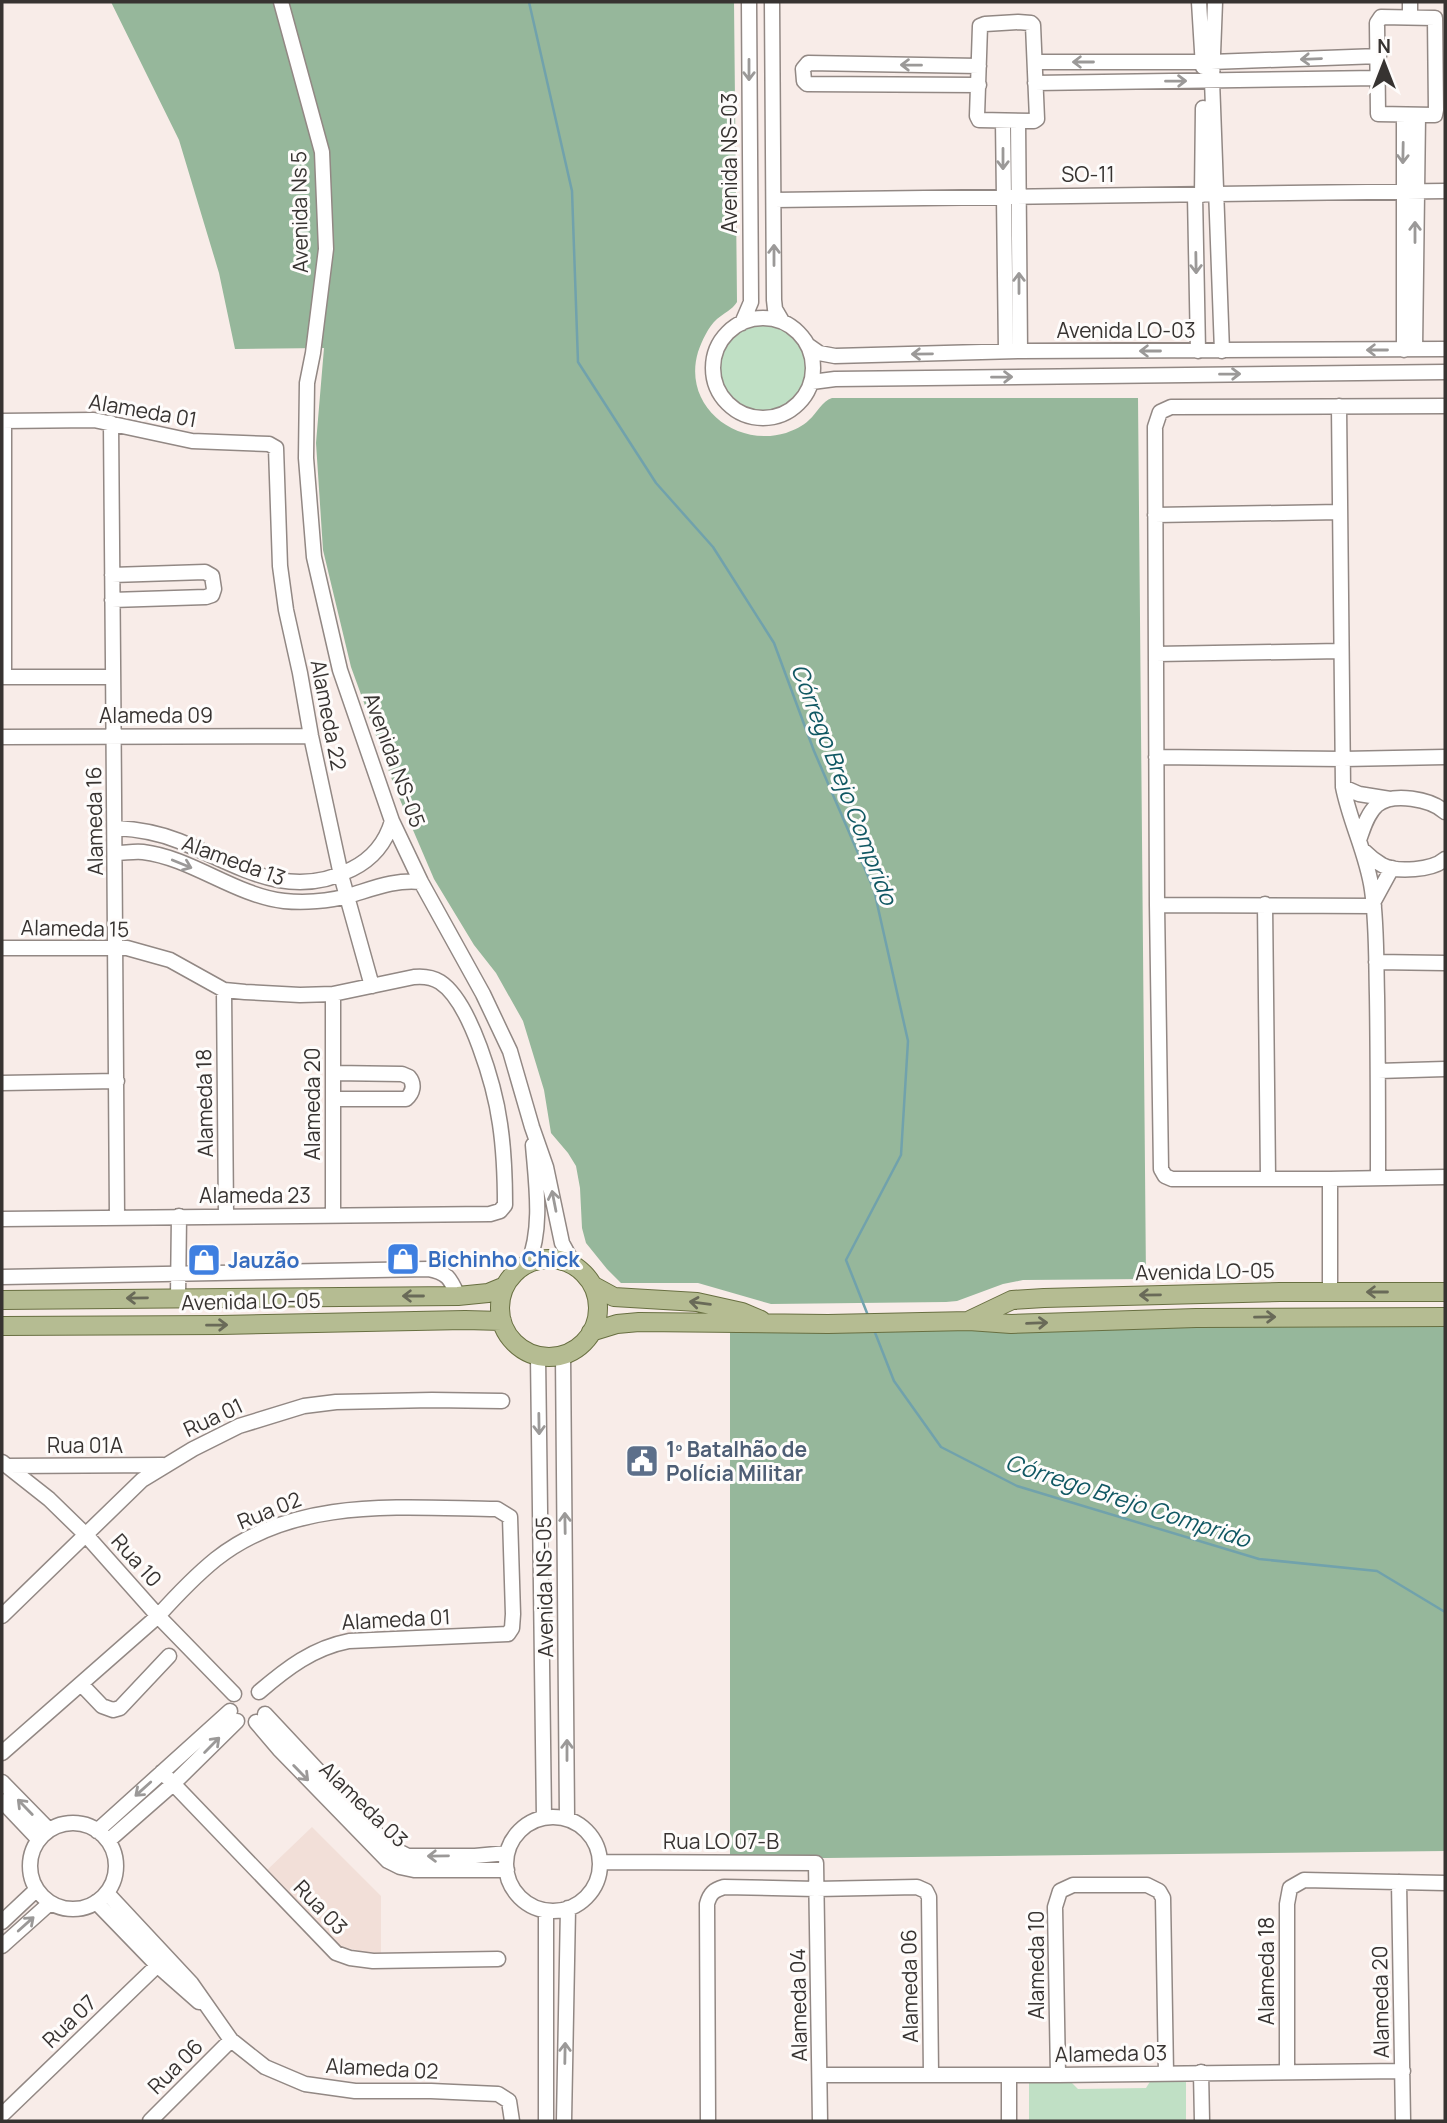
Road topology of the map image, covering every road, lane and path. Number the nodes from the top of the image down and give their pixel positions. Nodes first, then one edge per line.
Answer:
1 (281, 2) edge
2 (749, 2) edge
3 (772, 2) edge
4 (1199, 2) edge
5 (1215, 2) edge
6 (1406, 9) edge
7 (1379, 56) junction
8 (1440, 58) edge
9 (1035, 62) junction
10 (1207, 62) junction
11 (979, 66) junction
12 (1440, 77) edge
13 (1379, 78) junction
14 (1208, 80) junction
15 (1035, 83) junction
16 (979, 85) junction
17 (1411, 115) junction
18 (1010, 121) junction
19 (1409, 191) junction
20 (1445, 191) edge
21 (1018, 195) junction
22 (1204, 195) junction
23 (1003, 196) junction
24 (774, 200) junction
25 (782, 321) junction
26 (743, 323) junction
27 (808, 346) junction
28 (1410, 349) junction
29 (1445, 349) edge
30 (1013, 351) junction
31 (1198, 351) junction
32 (1222, 351) junction
33 (1445, 372) edge
34 (812, 382) junction
35 (307, 383) joint
36 (1339, 406) junction
37 (1445, 406) edge
38 (3, 421) edge
39 (111, 423) junction
40 (276, 447) joint
41 (1340, 512) junction
42 (1155, 515) junction
43 (112, 575) junction
44 (112, 600) junction
45 (1341, 651) junction
46 (1156, 654) junction
47 (3, 677) edge
48 (112, 677) junction
49 (113, 736) junction
50 (311, 736) junction
51 (2, 737) edge
52 (1156, 757) junction
53 (1445, 757) edge
54 (1343, 759) junction
55 (1343, 788) junction
56 (1390, 799) junction
57 (1445, 812) edge
58 (392, 821) junction
59 (116, 828) junction
60 (1362, 846) junction
61 (116, 853) junction
62 (1445, 859) edge
63 (1392, 867) junction
64 (341, 875) junction
65 (421, 882) junction
66 (347, 896) junction
67 (1265, 904) junction
68 (1373, 904) junction
69 (1157, 905) junction
70 (117, 947) junction
71 (2, 948) edge
72 (1376, 962) junction
73 (1445, 963) edge
74 (372, 986) junction
75 (223, 990) junction
76 (333, 994) junction
77 (1445, 1069) edge
78 (1378, 1071) junction
79 (334, 1073) junction
80 (117, 1081) junction
81 (2, 1083) edge
82 (334, 1099) junction
83 (532, 1126) junction
84 (1445, 1177) edge
85 (1268, 1178) junction
86 (1378, 1178) junction
87 (1330, 1179) junction
88 (505, 1205) joint
89 (226, 1215) junction
90 (333, 1215) junction
91 (179, 1216) junction
92 (117, 1218) junction
93 (2, 1219) edge
94 (528, 1264) junction
95 (573, 1265) junction
96 (178, 1273) junction
97 (2, 1277) edge
98 (592, 1285) junction
99 (505, 1286) junction
100 (1445, 1292) edge
101 (1330, 1293) junction
102 (458, 1296) junction
103 (178, 1297) junction
104 (2, 1300) edge
105 (1445, 1317) edge
106 (502, 1321) junction
107 (969, 1321) junction
108 (765, 1322) junction
109 (2, 1326) edge
110 (591, 1332) junction
111 (563, 1355) junction
112 (538, 1356) junction
113 (502, 1401) dead end
114 (4, 1464) edge
115 (163, 1465) junction
116 (86, 1535) junction
117 (4, 1610) edge
118 (158, 1616) junction
119 (508, 1634) joint
120 (169, 1657) dead end
121 (80, 1684) junction
122 (259, 1692) junction
123 (234, 1694) junction
124 (233, 1716) junction
125 (260, 1718) junction
126 (2, 1753) edge
127 (163, 1772) junction
128 (2, 1782) edge
129 (173, 1784) junction
130 (2, 1801) edge
131 (544, 1818) junction
132 (567, 1818) junction
133 (44, 1835) junction
134 (102, 1836) junction
135 (506, 1853) junction
136 (600, 1862) junction
137 (507, 1870) junction
138 (1399, 1882) junction
139 (1445, 1883) edge
140 (816, 1889) junction
141 (36, 1890) junction
142 (102, 1897) junction
143 (50, 1903) junction
144 (568, 1908) junction
145 (546, 1911) junction
146 (2, 1922) edge
147 (2, 1946) edge
148 (498, 1959) dead end
149 (162, 1961) junction
150 (231, 2040) junction
151 (1403, 2071) junction
152 (1201, 2072) junction
153 (1287, 2072) junction
154 (1166, 2073) junction
155 (931, 2074) junction
156 (820, 2075) junction
157 (1009, 2075) junction
158 (1058, 2075) junction
159 (2, 2115) edge
160 (564, 2117) edge
161 (150, 2121) edge
162 (512, 2121) edge
163 (546, 2121) edge
164 (577, 2121) edge
165 (708, 2121) edge
166 (820, 2121) edge
167 (1009, 2121) edge
168 (1202, 2121) edge
169 (1403, 2121) edge

1 - 35 street, Avenida Ns 5
2 -> 26 street, Avenida NS-03
3 - 24 street
4 - 10 street
5 - 10 street
6 - 7 street
6 - 8 street
7 -> 10 street
7 - 13 street
8 - 12 street
10 -> 9 street
9 - 11 street
9 - 15 street
10 - 14 street
11 - 16 street
11 -> 16 street
12 - 17 street
13 - 14 street
13 - 17 street
15 -> 14 street
14 - 22 street
15 - 18 street
16 - 18 street
17 - 19 street
18 - 21 street
18 -> 23 street
19 - 20 street, SO-11
19 - 22 street, SO-11
19 - 28 street
21 - 22 street, SO-11
21 - 23 street, SO-11
30 -> 21 street
22 -> 31 street
22 - 32 street
23 - 24 street, SO-11
23 - 30 street
25 -> 24 street
25 - 26 street
25 - 27 street
26 - 34 street
30 -> 27 street, Avenida LO-03
27 - 34 street
28 - 29 street, Avenida LO-03
28 -> 32 street, Avenida LO-03
31 -> 30 street, Avenida LO-03
31 - 32 street, Avenida LO-03
34 -> 33 street
35 - 58 street, Avenida NS-05
36 - 37 street
36 - 41 street
36 - 42 street
38 - 39 street, Alameda 01
38 - 47 street
39 - 40 street, Alameda 01
39 - 43 street, Alameda 16
40 - 50 street, Alameda 22
41 - 42 street
41 - 45 street
42 - 46 street
43 - 44 street, Alameda 16
43 - 44 street
44 - 48 street, Alameda 16
45 - 46 street
45 - 54 street
46 - 52 street
47 - 48 street
48 - 49 street, Alameda 16
49 - 50 street, Alameda 09
49 - 51 street, Alameda 09
49 - 59 street, Alameda 16
50 - 64 street, Alameda 22
52 - 54 street
52 - 69 street
53 - 54 street
54 - 55 street
55 - 56 street
55 - 60 street
56 - 57 street
56 - 60 street
58 - 64 street, Alameda 13
58 - 65 street, Avenida NS-05
59 - 61 street, Alameda 16
59 - 64 street, Alameda 13
60 - 63 street
60 - 68 street
61 -> 66 street, Alameda 13
61 - 70 street, Alameda 16
62 - 63 street
63 - 68 street
64 - 66 street, Alameda 22
65 - 66 street, Alameda 13
65 - 83 street, Avenida NS-05
66 - 74 street, Alameda 22
67 - 68 street
67 - 69 street
67 - 85 street
68 - 72 street
69 - 85 street
70 - 71 street, Alameda 15
70 - 75 street, Alameda 15
70 - 80 street, Alameda 16
72 - 73 street
72 - 78 street
74 - 76 street, Alameda 15
74 - 88 street, Alameda 15
75 - 76 street, Alameda 15
75 - 89 street, Alameda 18
76 - 79 street, Alameda 20
77 - 78 street
78 - 86 street
79 - 82 street, Alameda 20
79 - 82 street
80 - 81 street
80 - 92 street, Alameda 16
82 - 90 street, Alameda 20
83 - 94 street, Avenida NS-05
95 -> 83 street, Avenida NS-05
84 - 86 street
85 - 87 street
86 - 87 street
87 - 101 street
88 - 90 street, Alameda 23
89 - 90 street, Alameda 23
89 - 91 street, Alameda 23
91 - 92 street, Alameda 23
91 - 96 street
92 - 93 street, Alameda 23
94 - 95 main road
94 - 99 main road
95 - 98 main road
96 - 97 street
96 - 102 street
96 - 103 street
108 -> 98 main road, Avenida LO-05
98 - 110 main road
99 - 102 main road, Avenida LO-05
99 - 106 main road
100 -> 101 main road, Avenida LO-05
101 -> 107 main road, Avenida LO-05
102 -> 103 main road, Avenida LO-05
103 -> 104 main road, Avenida LO-05
107 -> 105 main road, Avenida LO-05
109 -> 106 main road, Avenida LO-05
106 - 112 main road
107 - 108 main road, Avenida LO-05
108 - 110 main road, Avenida LO-05
110 - 111 main road
111 - 112 main road
132 -> 111 street, Avenida NS-05
112 -> 131 street, Avenida NS-05
113 - 115 street, Rua 01
114 - 115 street, Rua 01A
114 - 116 street, Rua 10
115 - 116 street, Rua 01
116 - 117 street, Rua 01
116 - 118 street, Rua 10
118 - 119 street, Rua 02
118 - 121 street, Rua 02
118 - 123 street, Rua 10
119 - 122 street, Alameda 01
120 - 121 street
121 - 126 street, Rua 02
122 - 123 street
122 - 125 street
123 - 124 street
124 - 125 street
124 - 127 street
129 -> 124 street
135 -> 125 street, Alameda 03
125 -> 137 street, Alameda 03
127 - 129 street, Rua 03
127 -> 134 street
133 -> 128 street
129 - 134 street
129 - 148 street, Rua 03
130 - 133 street
131 - 132 street
131 - 135 street
132 - 136 street
133 - 134 street
133 - 141 street
134 - 142 street
135 - 137 street
136 - 140 street, Rua LO 07-B
136 - 144 street
137 - 145 street
138 - 139 street
138 - 151 street, Alameda 20
138 - 153 street, Alameda 18
140 - 155 street, Alameda 06
140 - 156 street, Alameda 04
140 - 165 street
141 - 143 street
141 - 146 street
142 - 143 street
142 - 149 street, Alameda 02
147 -> 143 street
144 - 145 street
160 -> 144 street
145 - 163 street
149 - 150 street, Alameda 02
149 - 159 street, Rua 07
150 - 161 street, Rua 06
150 - 162 street, Alameda 02
151 - 153 street, Alameda 03
151 - 169 street, Alameda 20
152 - 153 street, Alameda 03
152 - 154 street, Alameda 03
152 - 168 street
154 - 158 street, Alameda 03
154 - 158 street, Alameda 10
155 - 156 street, Alameda 03
155 - 157 street, Alameda 03
156 - 166 street, Alameda 04
157 - 158 street, Alameda 03
157 - 167 street
160 - 164 street

